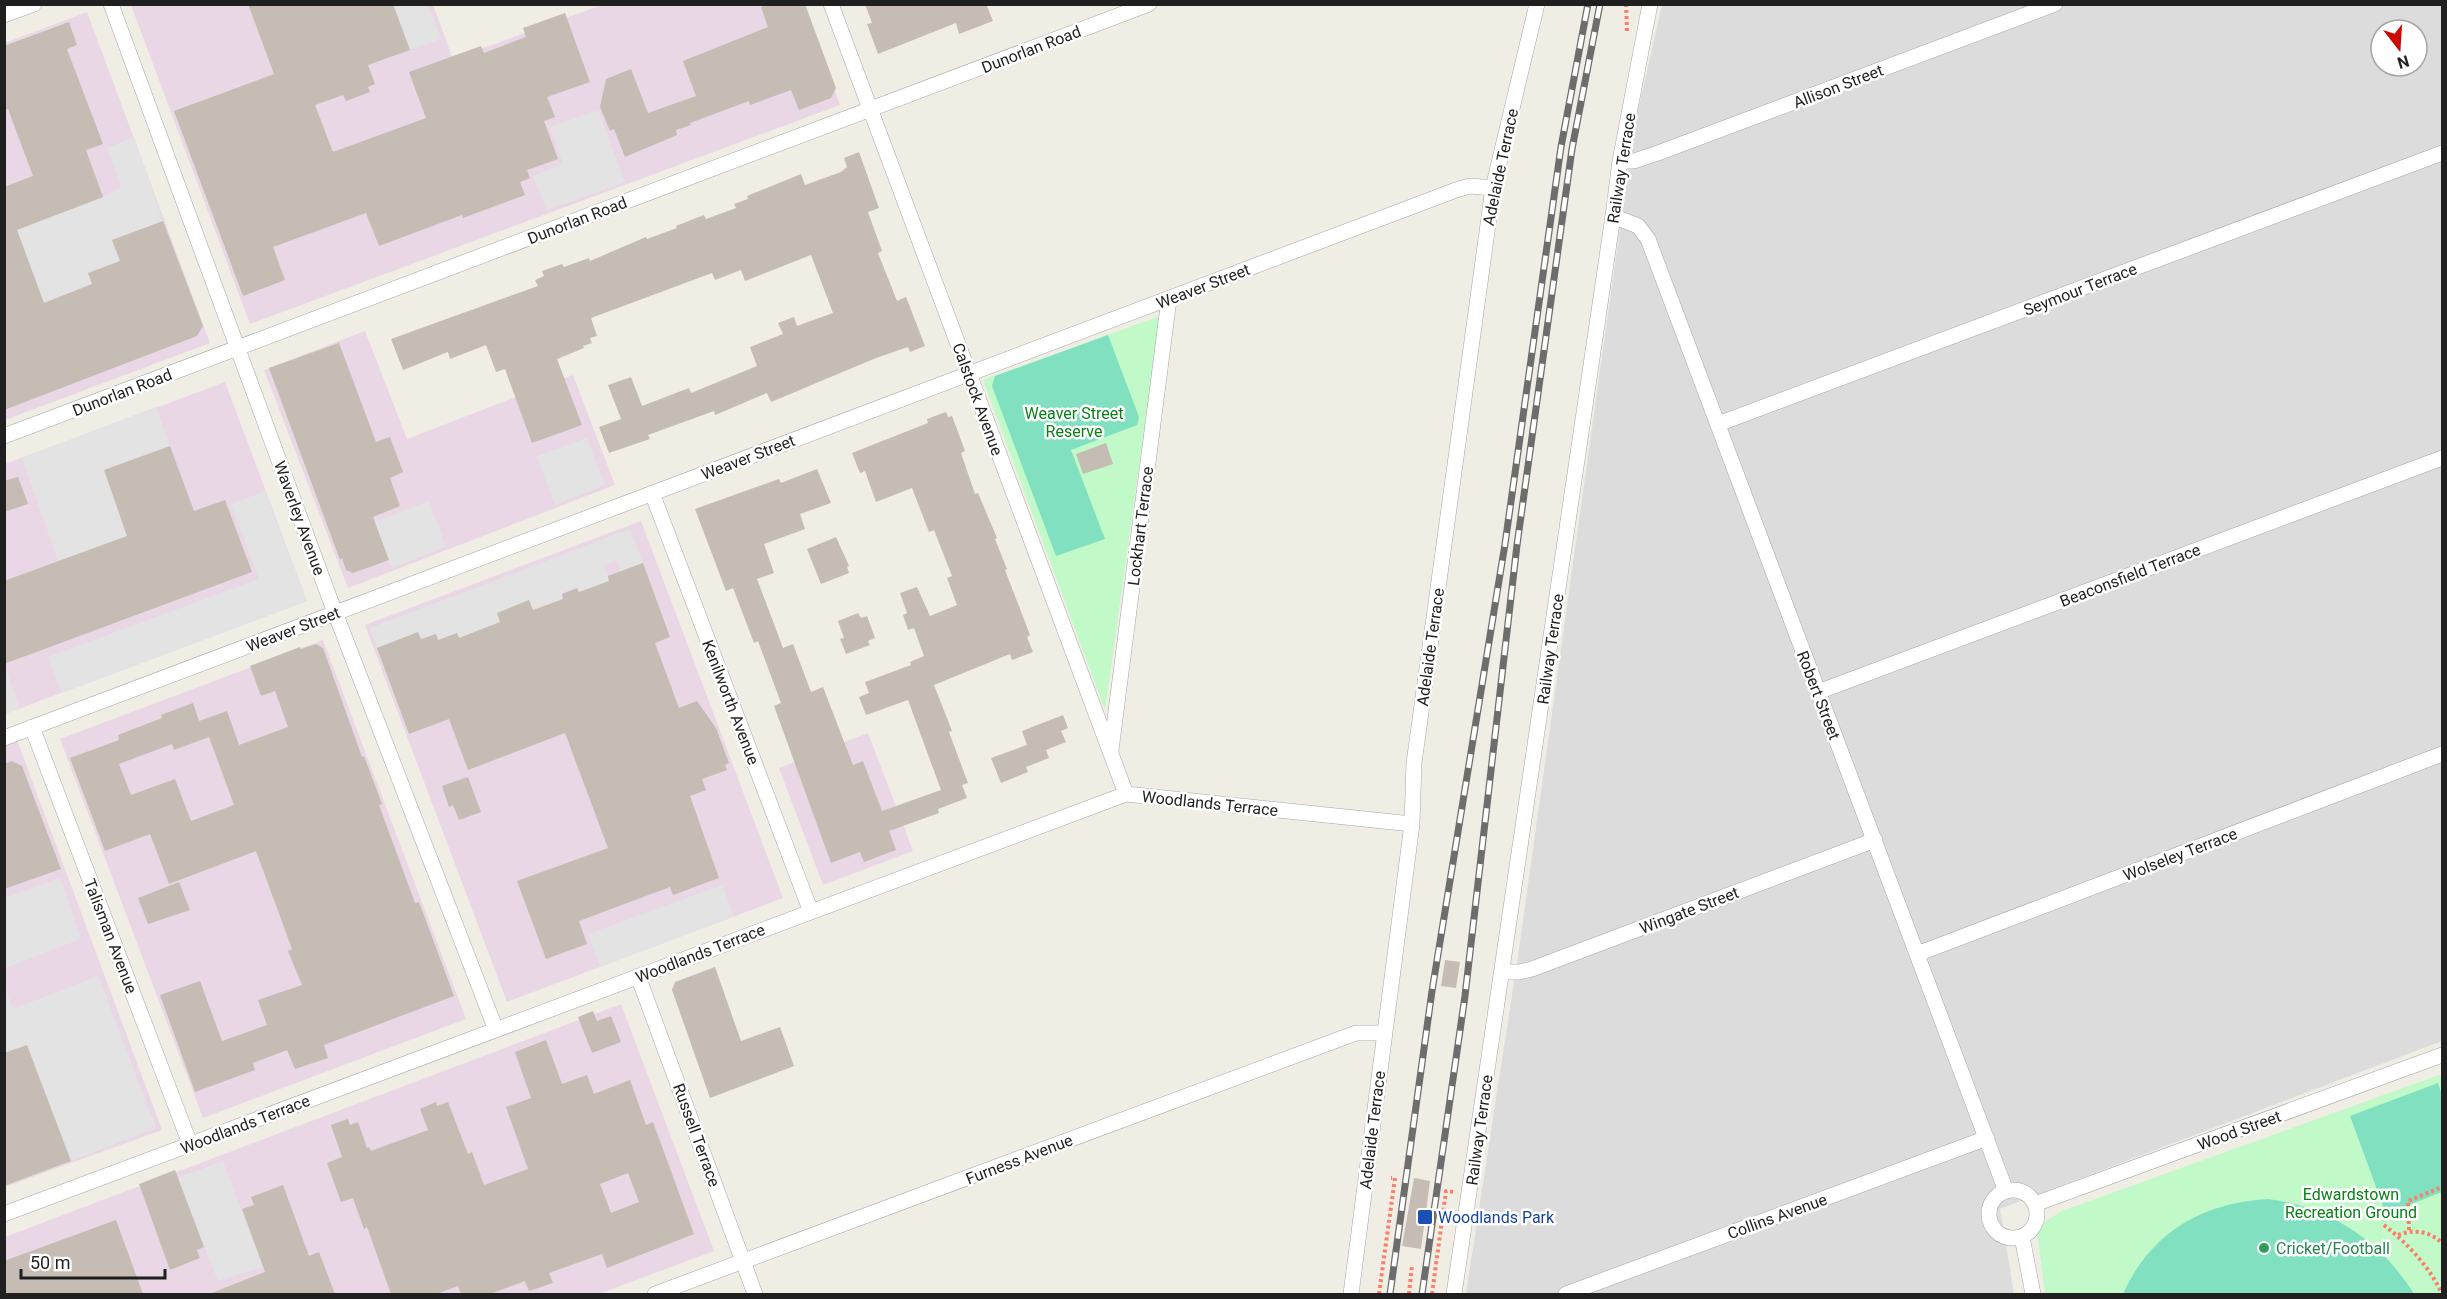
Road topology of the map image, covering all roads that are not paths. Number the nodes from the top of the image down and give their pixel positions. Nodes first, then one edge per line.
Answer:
1 (34, 4) edge
2 (111, 4) edge
3 (831, 4) edge
4 (1149, 4) edge
5 (1537, 4) edge
6 (1650, 4) edge
7 (2055, 4) edge
8 (4, 15) edge
9 (870, 109) junction
10 (2442, 153) edge
11 (1620, 161) junction
12 (1493, 188) junction
13 (1614, 216) junction
14 (1169, 298) junction
15 (237, 348) junction
16 (968, 374) junction
17 (1718, 424) junction
18 (4, 436) edge
19 (2442, 458) edge
20 (652, 492) junction
21 (335, 613) junction
22 (1818, 692) junction
23 (32, 727) junction
24 (4, 738) edge
25 (1110, 753) junction
26 (2442, 754) edge
27 (1126, 794) junction
28 (1412, 824) junction
29 (1875, 840) junction
30 (811, 912) junction
31 (1917, 954) junction
32 (1502, 972) junction
33 (638, 976) junction
34 (496, 1030) junction
35 (1385, 1033) junction
36 (2442, 1055) edge
37 (1987, 1138) junction
38 (190, 1144) junction
39 (2006, 1191) junction
40 (2035, 1204) junction
41 (4, 1214) edge
42 (2022, 1237) junction
43 (743, 1262) junction
44 (655, 1294) edge
45 (755, 1294) edge
46 (1351, 1294) edge
47 (1454, 1294) edge
48 (1566, 1294) edge
49 (2033, 1294) edge

1 - 8 street
2 - 15 street, Waverley Avenue
3 - 9 street, Calstock Avenue
4 - 9 street, Dunorlan Road
5 - 12 street, Adelaide Terrace
6 - 11 street, Railway Terrace
7 - 11 street, Allison Street
9 - 15 street, Dunorlan Road
9 - 16 street, Calstock Avenue
10 - 17 street, Seymour Terrace
11 - 13 street, Railway Terrace
12 - 14 street, Weaver Street
12 - 28 street, Adelaide Terrace
13 - 17 street, Robert Street
13 - 32 street, Railway Terrace
14 - 16 street, Weaver Street
14 - 25 street, Lockhart Terrace
15 - 18 street, Dunorlan Road
15 - 21 street, Waverley Avenue
16 - 20 street, Weaver Street
16 - 25 street, Calstock Avenue
17 - 22 street, Robert Street
19 - 22 street, Beaconsfield Terrace
20 - 21 street, Weaver Street
20 - 30 street, Kenilworth Avenue
21 - 23 street, Weaver Street
21 - 34 street, Waverley Avenue
22 - 29 street, Robert Street
23 - 24 street, Weaver Street
23 - 38 street, Talisman Avenue
25 - 27 street, Calstock Avenue
26 - 31 street, Wolseley Terrace
27 - 28 street, Woodlands Terrace
27 - 30 street, Woodlands Terrace
28 - 35 street, Adelaide Terrace
29 - 31 street, Robert Street
29 - 32 street, Wingate Street
30 - 33 street, Woodlands Terrace
31 - 37 street, Robert Street
32 - 47 street, Railway Terrace
33 - 34 street, Woodlands Terrace
33 - 43 street, Russell Terrace
34 - 38 street, Woodlands Terrace
35 - 43 street, Furness Avenue
35 - 46 street, Adelaide Terrace
36 - 40 street, Wood Street
37 - 39 street, Robert Street
37 - 48 street, Collins Avenue
38 - 41 street, Woodlands Terrace
39 - 40 street
39 - 42 street
40 - 42 street
42 - 49 street
43 - 44 street, Furness Avenue
43 - 45 street, Russell Terrace

